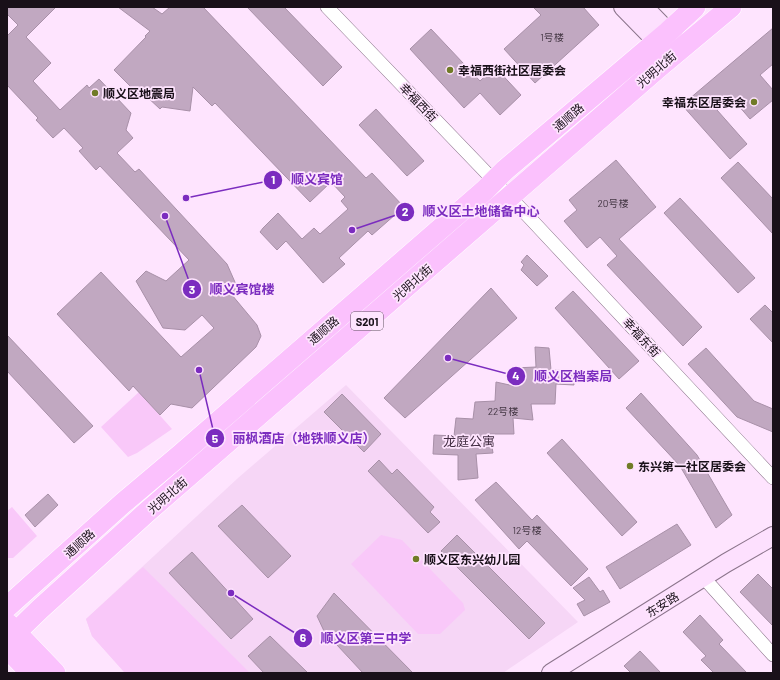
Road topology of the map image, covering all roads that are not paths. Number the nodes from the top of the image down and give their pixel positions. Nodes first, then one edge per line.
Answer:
1 (327, 7) edge
2 (623, 7) edge
3 (644, 7) edge
4 (696, 7) edge
5 (731, 7) edge
6 (662, 36) junction
7 (677, 52) junction
8 (494, 181) junction
9 (509, 197) junction
10 (773, 478) edge
11 (773, 536) edge
12 (704, 578) junction
13 (7, 607) edge
14 (9, 636) edge
15 (773, 655) edge
16 (31, 673) edge
17 (55, 673) edge
18 (551, 673) edge

1 - 8 street, 幸福西街
2 - 6 street
3 - 6 street
4 - 6 main road, 通顺路 / S201
5 - 7 main road, 光明北街 / S201
6 - 7 street
6 - 8 main road, 通顺路 / S201
7 - 9 main road, 光明北街 / S201
8 - 9 street, 幸福西街
8 - 13 main road, 通顺路 / S201
9 - 10 street, 幸福东街
9 - 14 main road, 光明北街 / S201
11 - 12 street, 东安路
12 - 15 street
12 - 18 street, 东安路
14 - 16 main road
14 - 17 main road

